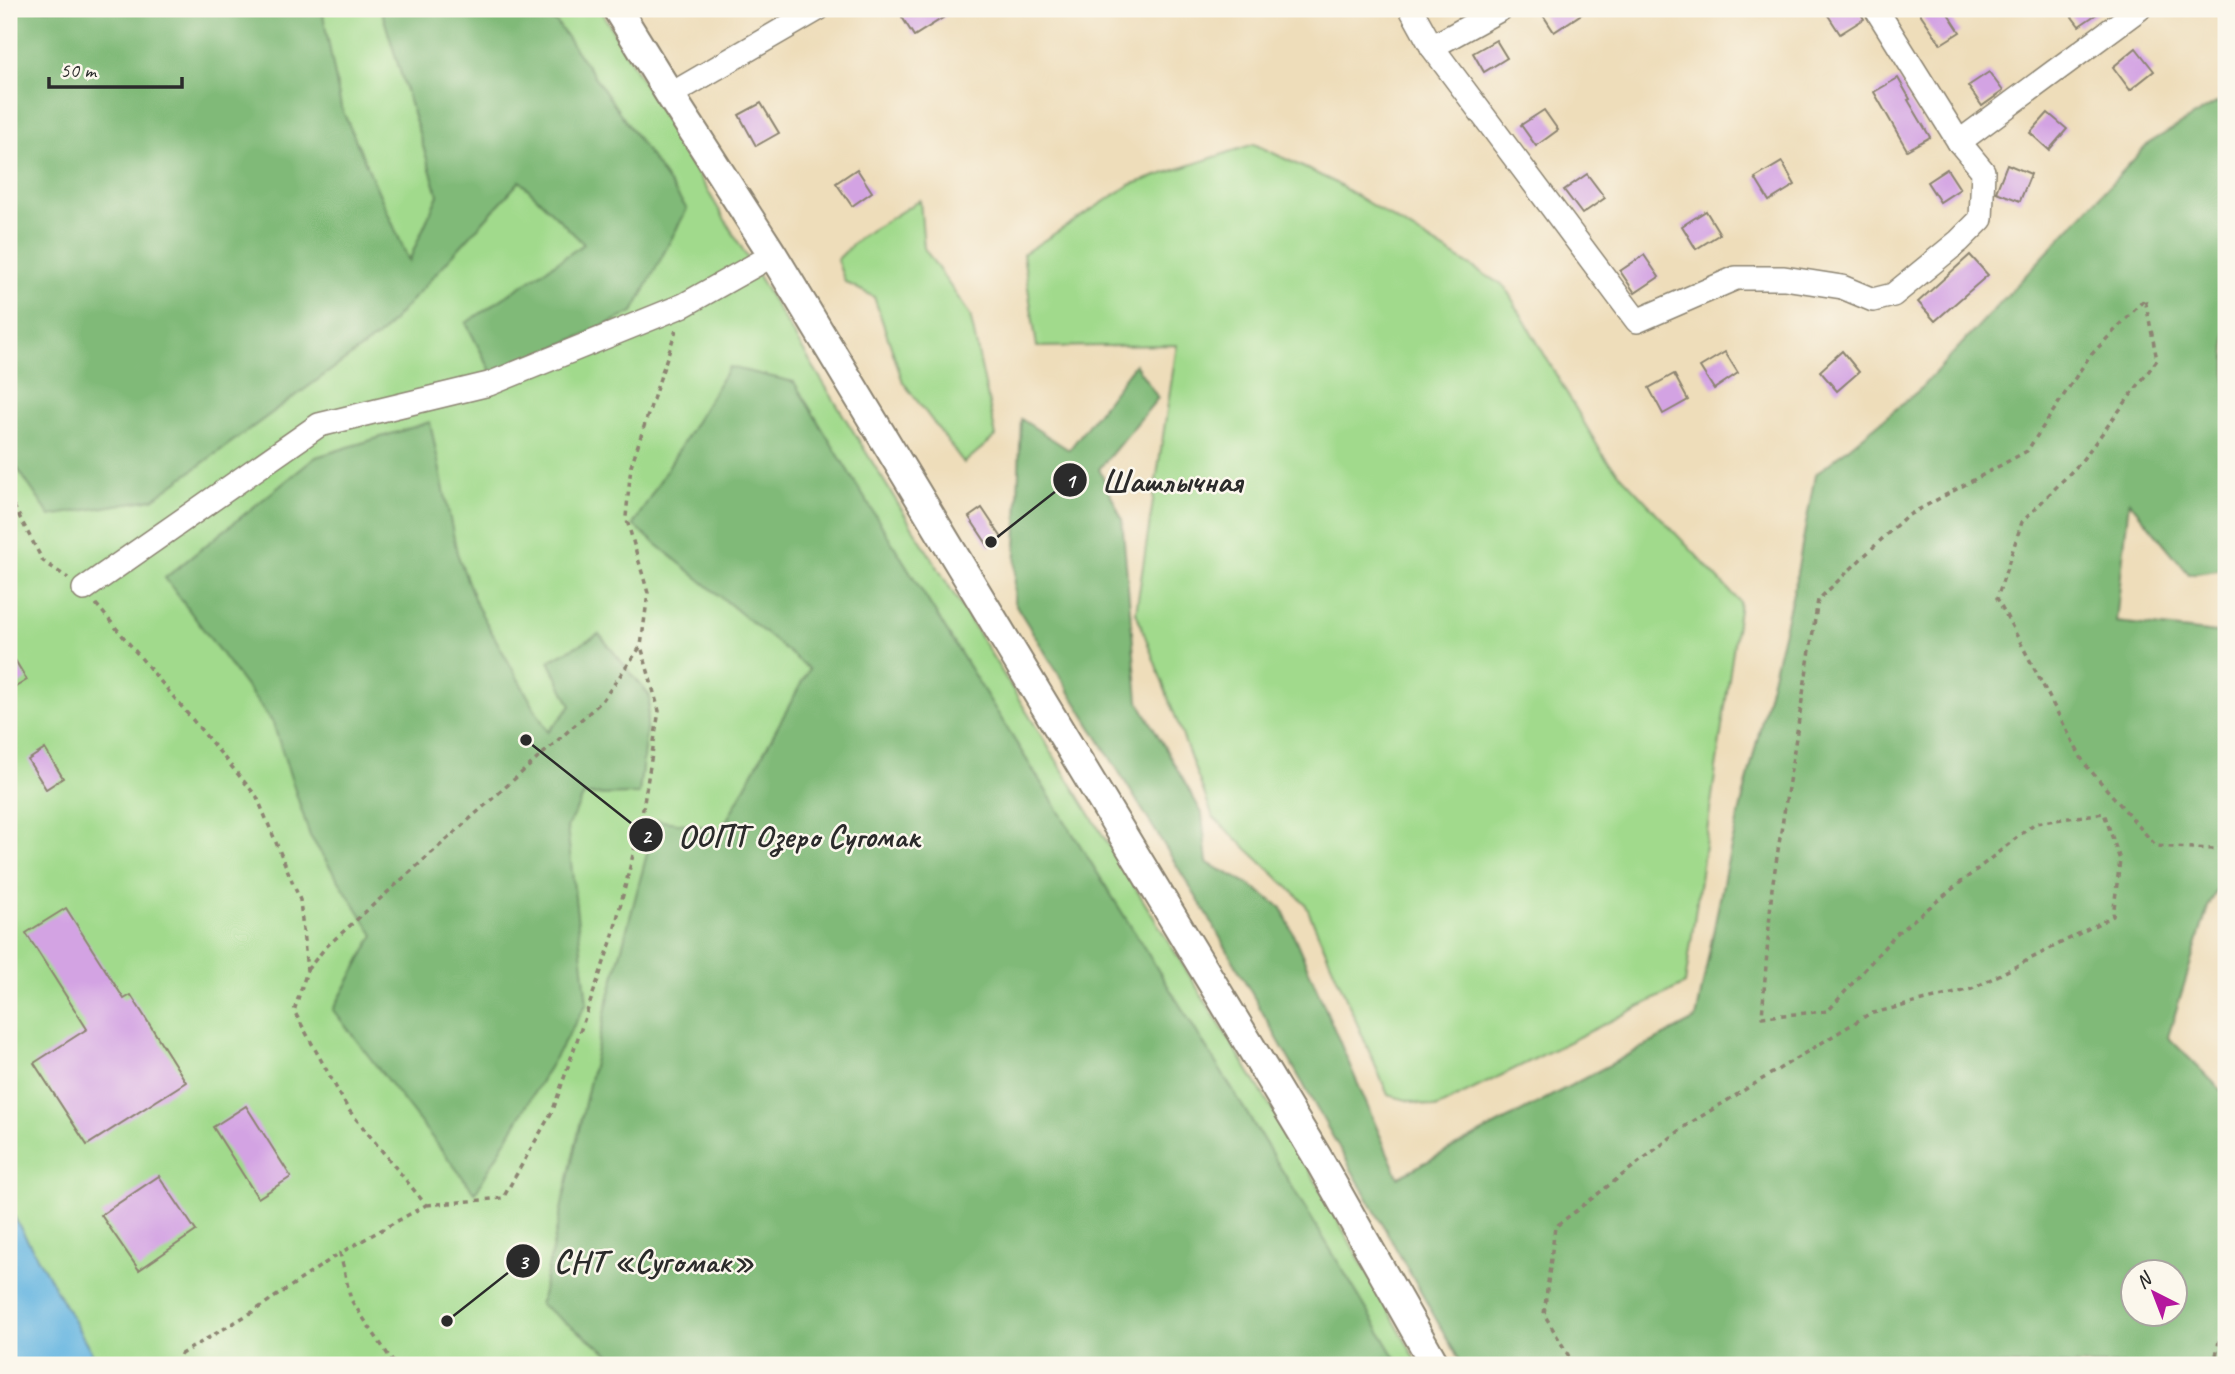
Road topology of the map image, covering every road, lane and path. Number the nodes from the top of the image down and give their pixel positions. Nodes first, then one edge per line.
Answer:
1 (617, 9) edge
2 (818, 9) edge
3 (1411, 9) edge
4 (1501, 9) edge
5 (1876, 9) edge
6 (2139, 9) edge
7 (1432, 47) junction
8 (670, 95) junction
9 (1959, 142) junction
10 (773, 255) junction
11 (684, 305) junction
12 (9, 497) edge
13 (84, 589) junction
14 (640, 646) junction
15 (2226, 846) edge
16 (307, 971) junction
17 (426, 1205) junction
18 (340, 1253) junction
19 (2226, 1308) edge
20 (179, 1365) edge
21 (395, 1365) edge
22 (1435, 1365) edge
23 (1574, 1365) edge
24 (2214, 1365) edge

1 - 8 main road
2 - 8 street
3 - 7 street
4 - 7 street
5 - 9 street
6 - 9 street
7 - 9 street
8 - 10 main road
10 - 11 street
10 - 22 main road
11 - 13 street
11 - 14 path
12 - 13 path
13 - 16 path
14 - 16 path
14 - 17 path
15 - 23 path
16 - 17 path
17 - 18 path
18 - 20 path
18 - 21 path
19 - 24 path

